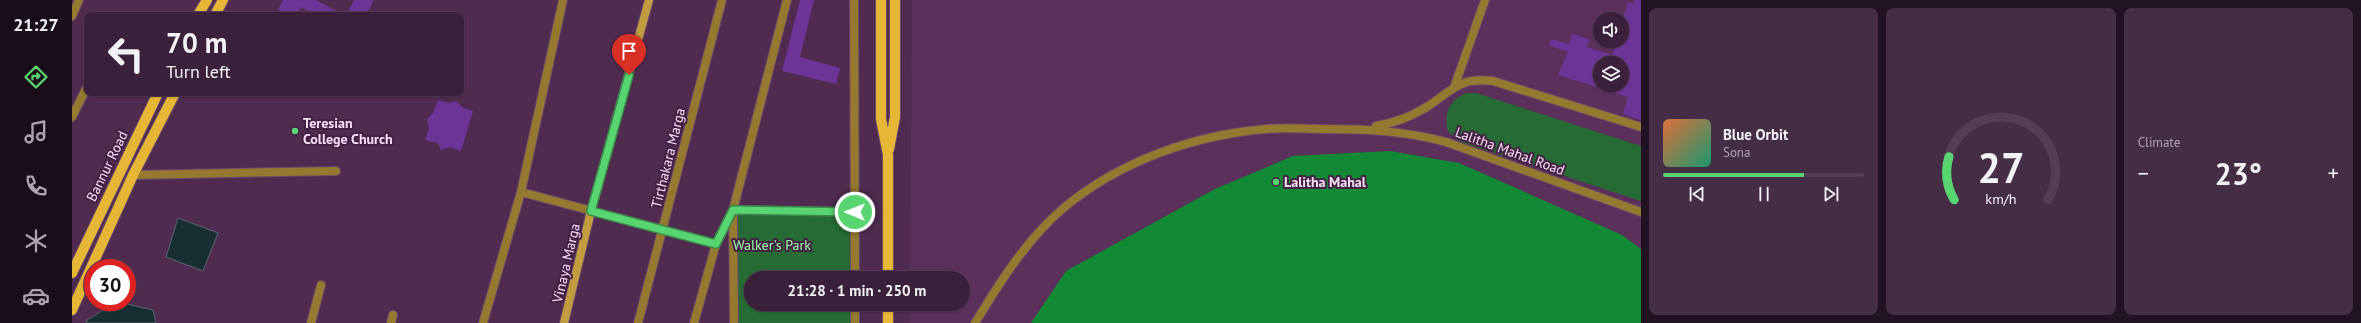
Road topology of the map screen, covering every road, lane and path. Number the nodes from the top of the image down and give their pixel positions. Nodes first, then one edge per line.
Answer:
1 (79, 0) edge
2 (207, 0) edge
3 (223, 0) edge
4 (563, 0) edge
5 (650, 0) edge
6 (722, 0) edge
7 (787, 0) edge
8 (854, 0) edge
9 (881, 0) edge
10 (895, 0) edge
11 (1485, 0) edge
12 (200, 12) edge
13 (217, 12) edge
14 (72, 16) edge
15 (1455, 86) junction
16 (84, 93) edge
17 (157, 96) edge
18 (173, 96) edge
19 (72, 117) edge
20 (1640, 127) edge
21 (1366, 129) junction
22 (888, 155) junction
23 (336, 171) dead end
24 (133, 175) junction
25 (521, 192) junction
26 (733, 210) junction
27 (591, 211) junction
28 (855, 212) junction
29 (1641, 212) edge
30 (663, 230) junction
31 (716, 244) junction
32 (855, 271) edge
33 (888, 271) edge
34 (72, 272) edge
35 (321, 285) dead end
36 (77, 290) edge
37 (73, 304) edge
38 (855, 311) edge
39 (888, 311) edge
40 (311, 323) edge
41 (483, 323) edge
42 (564, 323) edge
43 (638, 323) edge
44 (694, 323) edge
45 (734, 323) edge
46 (855, 323) edge
47 (888, 323) edge
48 (975, 323) edge

1 - 14 street
2 - 12 main road
3 - 13 main road
4 - 25 street
5 - 27 street, Vinaya Marga
6 - 30 street, Tirthakara Marga
7 - 26 street
8 - 28 street
9 - 22 main road
10 - 22 main road
11 - 15 street
15 - 20 street, Lalitha Mahal Road
15 - 21 street, Lalitha Mahal Road
16 - 19 street
17 - 34 main road, Bannur Road
18 - 24 main road
21 - 29 street, Lalitha Mahal Road
21 - 48 street, Lalitha Mahal Road
22 - 33 main road
23 - 24 street
24 - 36 main road
25 - 27 street
25 - 41 street
26 - 28 street
26 - 31 street
26 - 45 street
27 - 30 street
27 - 42 street, Vinaya Marga
28 - 32 street
30 - 31 street
30 - 43 street, Tirthakara Marga
31 - 44 street
35 - 40 street
36 - 37 main road
38 - 46 street
39 - 47 main road

